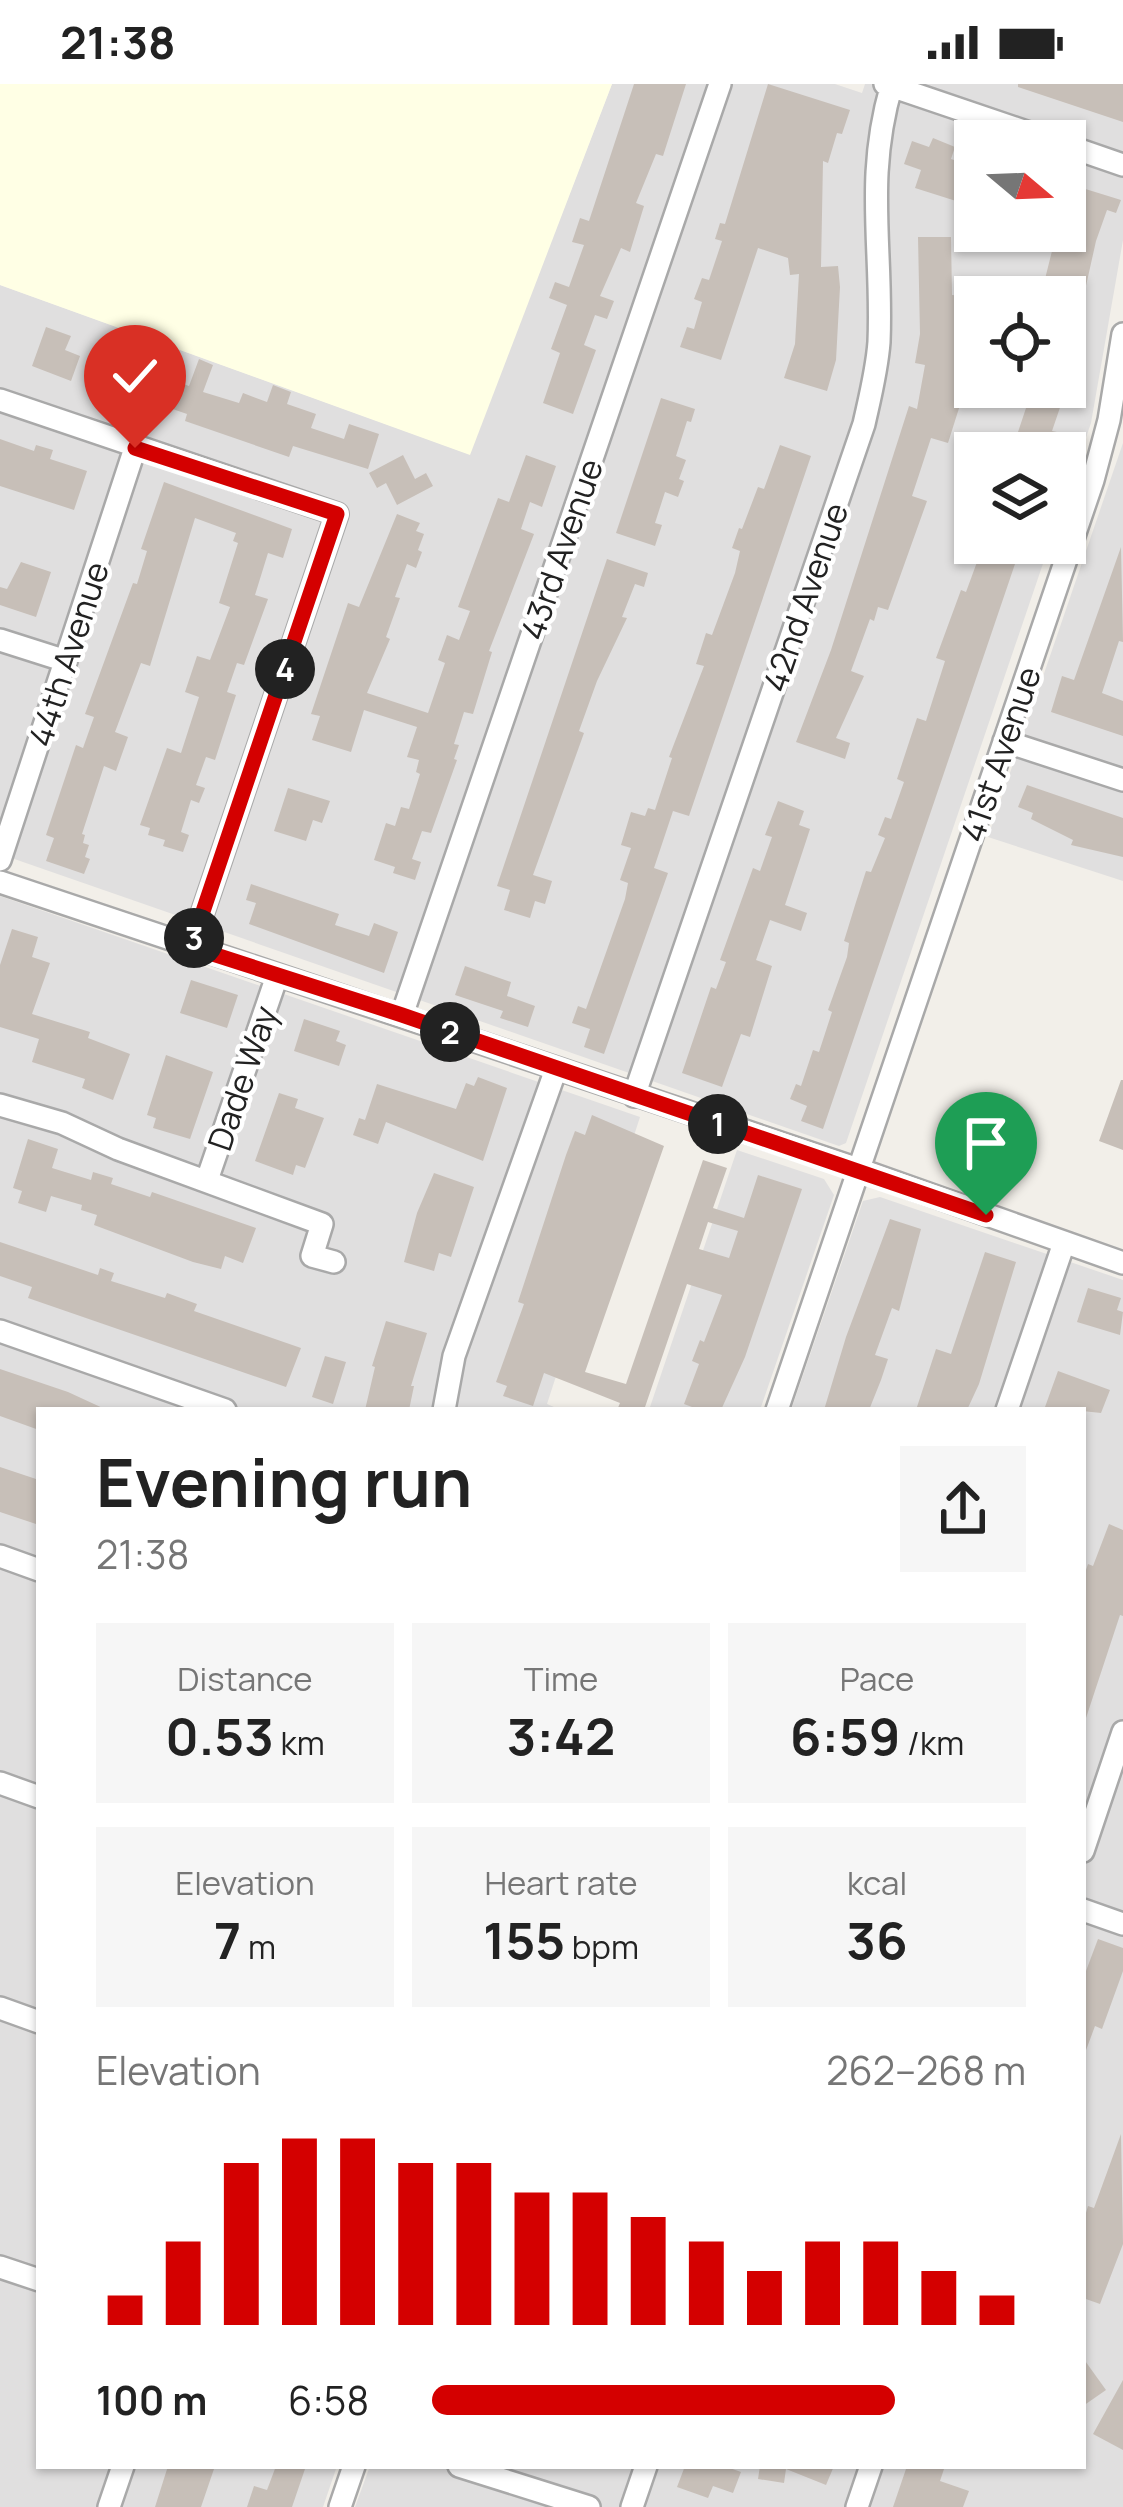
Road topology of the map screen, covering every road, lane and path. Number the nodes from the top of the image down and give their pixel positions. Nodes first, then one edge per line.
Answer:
1 (720, 84) edge
2 (889, 85) edge
3 (992, 120) edge
4 (1086, 152) edge
5 (1123, 165) edge
6 (1123, 334) edge
7 (0, 400) edge
8 (135, 448) junction
9 (0, 640) edge
10 (66, 662) junction
11 (1004, 741) junction
12 (1123, 780) edge
13 (0, 860) edge
14 (0, 882) edge
15 (191, 947) junction
16 (277, 976) junction
17 (402, 1015) junction
18 (556, 1069) junction
19 (634, 1096) junction
20 (0, 1106) edge
21 (858, 1169) junction
22 (207, 1180) junction
23 (1064, 1243) junction
24 (334, 1262) dead end
25 (1123, 1263) edge
26 (0, 1330) edge
27 (217, 1407) edge
28 (445, 1407) edge
29 (778, 1407) edge
30 (1008, 1407) edge
31 (0, 1556) edge
32 (36, 1569) edge
33 (1123, 1732) edge
34 (0, 1783) edge
35 (36, 1796) edge
36 (1086, 1842) edge
37 (1086, 1911) edge
38 (1123, 1924) edge
39 (0, 2008) edge
40 (36, 2021) edge
41 (0, 2266) edge
42 (36, 2279) edge
43 (122, 2469) edge
44 (353, 2469) edge
45 (469, 2469) edge
46 (645, 2469) edge
47 (870, 2469) edge
48 (109, 2507) edge
49 (340, 2507) edge
50 (590, 2507) edge
51 (632, 2507) edge
52 (856, 2507) edge

1 - 17 street, 43rd Avenue
2 - 3 street
2 - 19 street, 42nd Avenue
4 - 5 street
6 - 11 street, 41st Avenue
7 - 8 street
8 - 10 street, 44th Avenue
8 - 15 street
9 - 10 street
10 - 13 street, 44th Avenue
11 - 12 street
11 - 21 street, 41st Avenue
14 - 15 street
15 - 16 street
16 - 17 street
16 - 22 street, Dade Way
17 - 18 street
18 - 19 street
18 - 28 street
19 - 21 street
20 - 22 street
21 - 23 street
21 - 29 street, 41st Avenue
22 - 24 street
23 - 25 street
23 - 30 street
26 - 27 street
31 - 32 street
33 - 36 street
34 - 35 street
37 - 38 street
39 - 40 street
41 - 42 street
43 - 48 street
44 - 49 street
45 - 50 street
46 - 51 street
47 - 52 street

